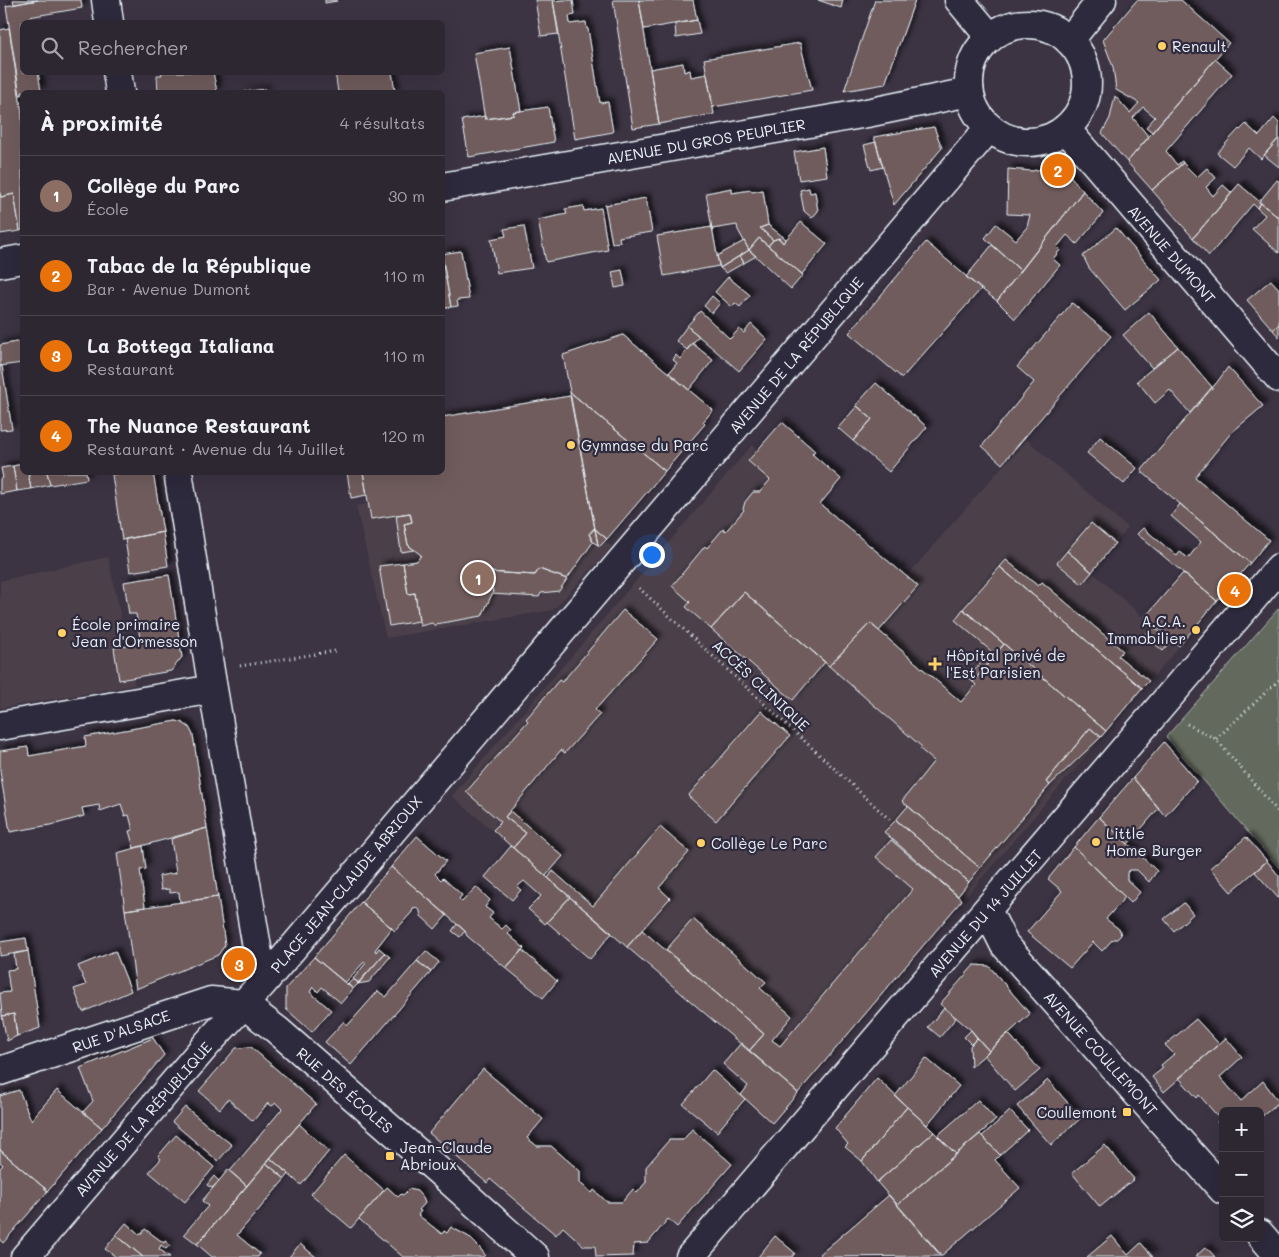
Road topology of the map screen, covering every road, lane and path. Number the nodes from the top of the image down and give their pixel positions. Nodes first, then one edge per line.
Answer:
1 (106, 0) edge
2 (959, 0) edge
3 (1102, 0) edge
4 (109, 20) edge
5 (990, 37) junction
6 (1070, 41) junction
7 (117, 75) edge
8 (120, 90) edge
9 (969, 92) junction
10 (989, 128) junction
11 (1066, 129) junction
12 (445, 186) edge
13 (20, 259) edge
14 (0, 263) edge
15 (1279, 378) edge
16 (178, 475) edge
17 (616, 567) junction
18 (1279, 568) edge
19 (565, 628) joint
20 (335, 651) dead end
21 (211, 680) junction
22 (1279, 680) edge
23 (0, 726) edge
24 (1279, 813) edge
25 (890, 820) dead end
26 (987, 910) junction
27 (262, 983) junction
28 (243, 1004) junction
29 (0, 1071) edge
30 (1219, 1186) edge
31 (1264, 1239) edge
32 (1279, 1256) edge
33 (25, 1257) edge
34 (535, 1257) edge
35 (690, 1257) edge

1 - 4 street
2 - 5 street
3 - 6 street
5 - 6 street
5 - 9 street
6 - 11 street
7 - 8 street
9 - 10 street
9 - 12 street, AVENUE DU GROS PEUPLIER
10 - 11 street
10 - 17 street, AVENUE DE LA RÉPUBLIQUE
11 - 15 street, AVENUE DUMONT
13 - 14 street
16 - 21 street, PLACE JEAN-CLAUDE ABRIOUX
17 - 19 street, AVENUE DE LA RÉPUBLIQUE
17 - 25 path, ACCÈS CLINIQUE
18 - 26 street, AVENUE DU 14 JUILLET
19 - 27 street, PLACE JEAN-CLAUDE ABRIOUX
20 - 21 path
21 - 23 street
21 - 27 street, PLACE JEAN-CLAUDE ABRIOUX
22 - 24 path
26 - 30 street, AVENUE COULLEMONT
26 - 35 street, AVENUE DU 14 JUILLET
27 - 28 street, AVENUE DE LA RÉPUBLIQUE
28 - 29 street, RUE D'ALSACE
28 - 33 street, AVENUE DE LA RÉPUBLIQUE
28 - 34 street, RUE DES ÉCOLES
31 - 32 street

